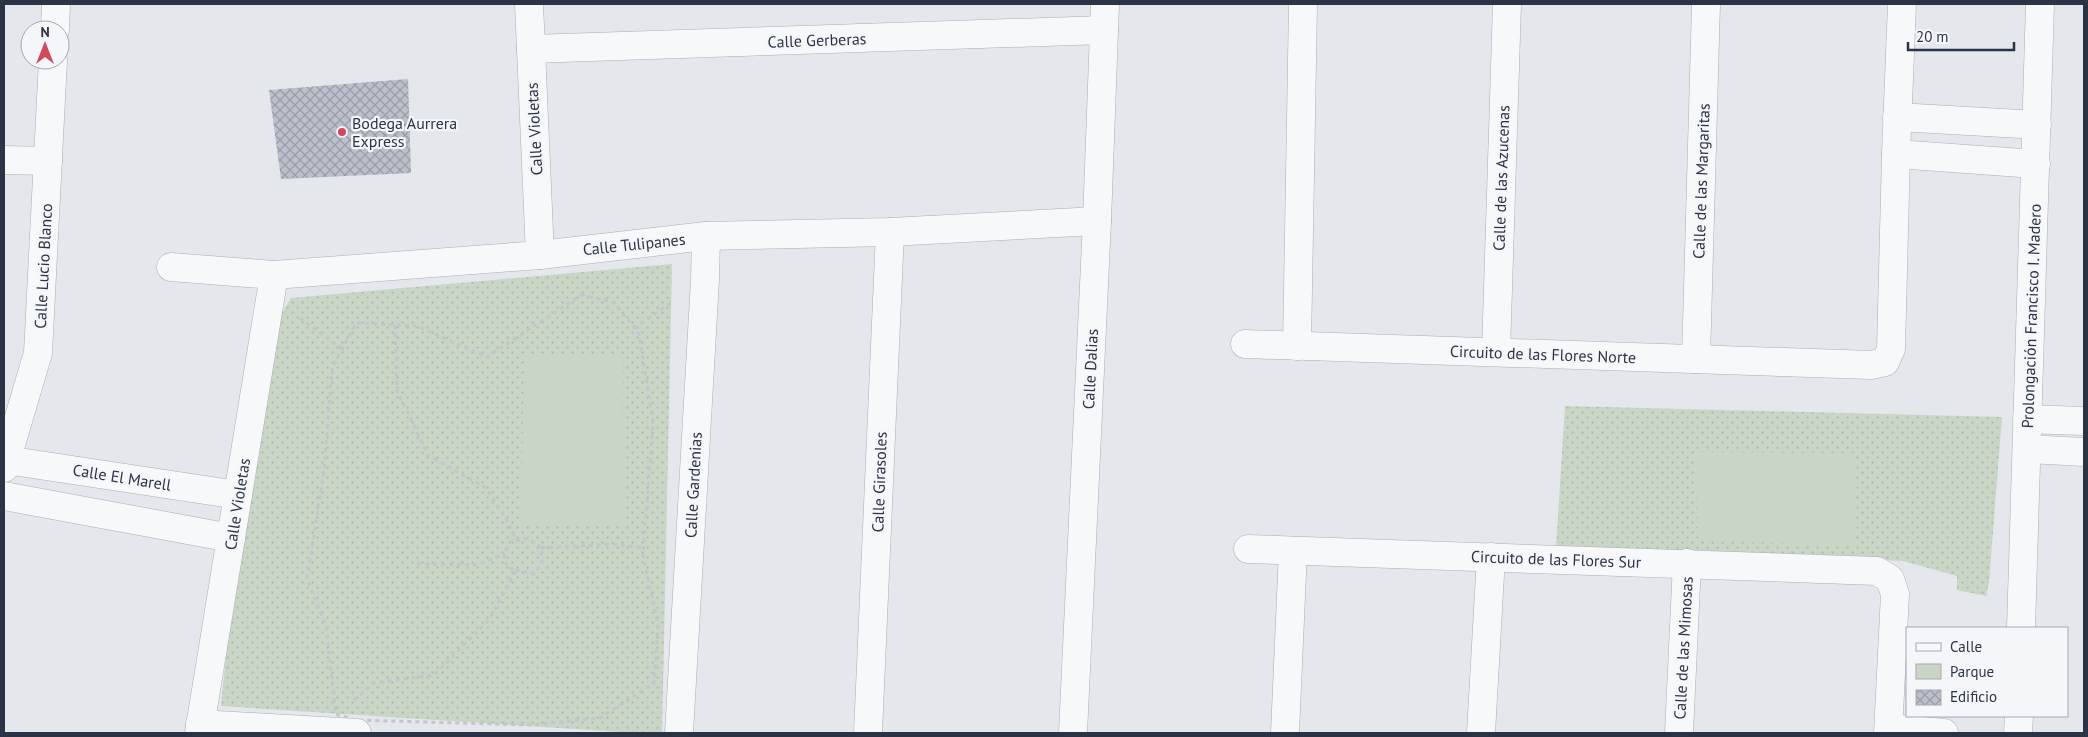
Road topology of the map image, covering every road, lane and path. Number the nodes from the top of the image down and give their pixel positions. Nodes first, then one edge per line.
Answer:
1 (56, 4) edge
2 (528, 4) edge
3 (1302, 4) edge
4 (1507, 4) edge
5 (1706, 4) edge
6 (1902, 4) edge
7 (2040, 4) edge
8 (1104, 17) edge
9 (55, 20) edge
10 (531, 49) junction
11 (53, 70) edge
12 (1897, 117) junction
13 (2037, 125) junction
14 (1896, 154) junction
15 (4, 160) edge
16 (48, 161) junction
17 (2036, 164) junction
18 (1097, 221) junction
19 (890, 232) junction
20 (706, 236) junction
21 (540, 255) junction
22 (171, 267) dead end
23 (272, 285) junction
24 (395, 325) junction
25 (1244, 344) dead end
26 (1297, 346) junction
27 (342, 349) junction
28 (1496, 352) junction
29 (1696, 359) junction
30 (2027, 420) junction
31 (2084, 421) edge
32 (2027, 449) junction
33 (2084, 452) edge
34 (5, 464) edge
35 (238, 495) junction
36 (4, 496) edge
37 (231, 538) junction
38 (517, 541) junction
39 (541, 548) junction
40 (644, 548) junction
41 (1248, 549) dead end
42 (1293, 551) junction
43 (504, 554) junction
44 (1491, 557) junction
45 (417, 564) dead end
46 (1686, 564) junction
47 (516, 570) junction
48 (2021, 627) edge
49 (1899, 688) edge
50 (351, 702) dead end
51 (344, 708) dead end
52 (336, 714) junction
53 (2018, 717) edge
54 (200, 729) edge
55 (1888, 731) edge
56 (356, 733) edge
57 (679, 733) edge
58 (868, 733) edge
59 (1073, 733) edge
60 (1285, 733) edge
61 (1481, 733) edge
62 (1679, 733) edge
63 (1944, 733) edge
64 (2018, 733) edge

1 - 9 street
2 - 10 street, Calle Violetas
3 - 26 street
4 - 28 street, Calle de las Azucenas
5 - 29 street, Calle de las Margaritas
6 - 12 street, Circuito de las Flores Norte
7 - 13 street, Prolongación Francisco I. Madero
8 - 10 street, Calle Gerberas
8 - 18 street, Calle Dalias
10 - 21 street, Calle Violetas
11 - 16 street, Calle Lucio Blanco
12 - 13 street
12 - 14 street, Circuito de las Flores Norte
13 - 17 street, Prolongación Francisco I. Madero
14 - 17 street
14 - 29 street, Circuito de las Flores Norte
15 - 16 street
16 - 34 street, Calle Lucio Blanco
17 - 30 street, Prolongación Francisco I. Madero
18 - 19 street, Calle Tulipanes
18 - 59 street, Calle Dalias
19 - 20 street, Calle Tulipanes
19 - 58 street, Calle Girasoles
20 - 21 street, Calle Tulipanes
20 - 57 street, Calle Gardenias
21 - 23 street, Calle Tulipanes
22 - 23 street, Calle Tulipanes
23 - 27 path
23 - 35 street, Calle Violetas
24 - 27 path
24 - 38 path
24 - 40 path
25 - 26 street, Circuito de las Flores Norte
26 - 28 street, Circuito de las Flores Norte
27 - 52 path
28 - 29 street, Circuito de las Flores Norte
30 - 31 street
30 - 32 street, Prolongación Francisco I. Madero
32 - 33 street
32 - 48 street, Prolongación Francisco I. Madero
34 - 35 street, Calle El Marell
35 - 37 street, Calle Violetas
36 - 37 street
37 - 54 street, Calle Violetas
38 - 39 path
38 - 43 path
39 - 40 path
39 - 47 path
40 - 52 path
41 - 42 street, Circuito de las Flores Sur
42 - 44 street, Circuito de las Flores Sur
42 - 60 street
43 - 45 path
43 - 47 path
44 - 46 street, Circuito de las Flores Sur
44 - 61 street
46 - 49 street, Circuito de las Flores Sur
46 - 62 street, Calle de las Mimosas
47 - 50 path
49 - 55 street, Circuito de las Flores Sur
51 - 52 path
53 - 64 street
54 - 56 street
55 - 63 street, Circuito de las Flores Sur

